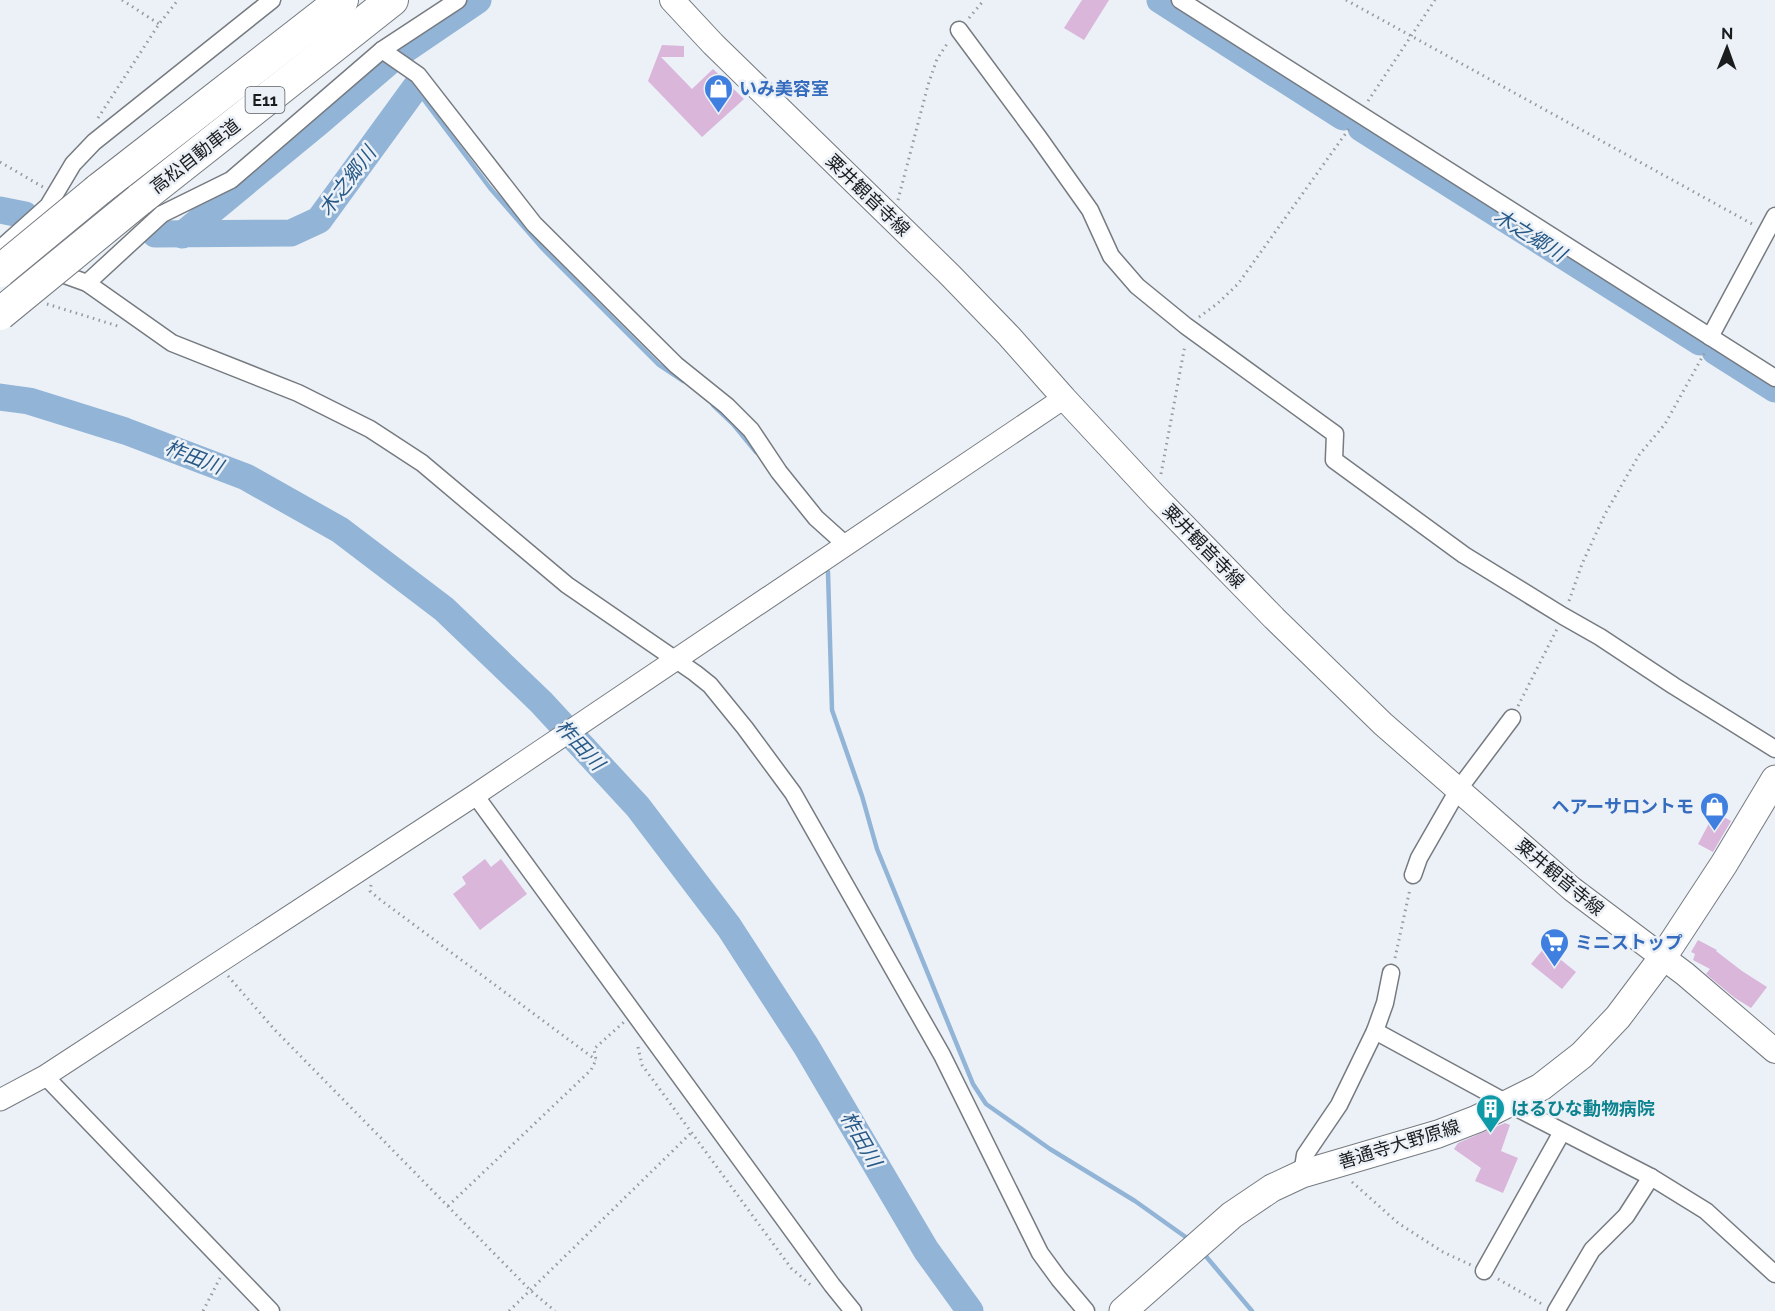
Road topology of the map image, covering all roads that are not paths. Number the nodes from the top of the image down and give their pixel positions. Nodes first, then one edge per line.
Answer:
1 (272, 0) edge
2 (342, 0) edge
3 (392, 0) edge
4 (458, 0) edge
5 (672, 0) edge
6 (1180, 0) edge
7 (959, 30) road end
8 (382, 51) junction
9 (1775, 216) edge
10 (0, 250) edge
11 (0, 271) edge
12 (87, 283) junction
13 (0, 315) edge
14 (1710, 337) junction
15 (1775, 378) edge
16 (1064, 398) junction
17 (846, 545) junction
18 (675, 660) junction
19 (1512, 718) road end
20 (1775, 749) edge
21 (1775, 779) edge
22 (1458, 790) junction
23 (475, 795) junction
24 (1413, 875) road end
25 (1663, 957) junction
26 (1391, 973) road end
27 (1375, 1031) junction
28 (1775, 1051) edge
29 (45, 1076) junction
30 (0, 1100) edge
31 (1509, 1104) junction
32 (1562, 1132) junction
33 (1302, 1174) junction
34 (1651, 1177) junction
35 (1484, 1271) road end
36 (1775, 1274) edge
37 (1550, 1308) edge
38 (270, 1311) edge
39 (853, 1311) edge
40 (1086, 1311) edge
41 (1123, 1311) edge

1 - 10 street
2 - 11 highway, 高松自動車道 / E11, bridge
3 - 13 highway, 高松自動車道 / E11, bridge
4 - 8 street
5 - 16 main road, 粟井観音寺線
6 - 14 street
7 - 20 street
8 - 12 street
8 - 17 street
9 - 14 street
10 - 12 street
12 - 18 street
14 - 15 street
16 - 17 street
16 - 22 main road, 粟井観音寺線
17 - 18 street
18 - 23 street
18 - 40 street
19 - 22 street
21 - 25 main road, 善通寺大野原線
22 - 24 street
22 - 25 main road, 粟井観音寺線
23 - 29 street
23 - 39 street
25 - 28 main road, 粟井観音寺線
25 - 31 main road, 善通寺大野原線
26 - 27 street
27 - 31 street
27 - 33 street
29 - 30 street
29 - 38 street
31 - 32 street
31 - 33 main road, 善通寺大野原線
32 - 34 street
32 - 35 street
33 - 41 main road, 善通寺大野原線
34 - 36 street
34 - 37 street

